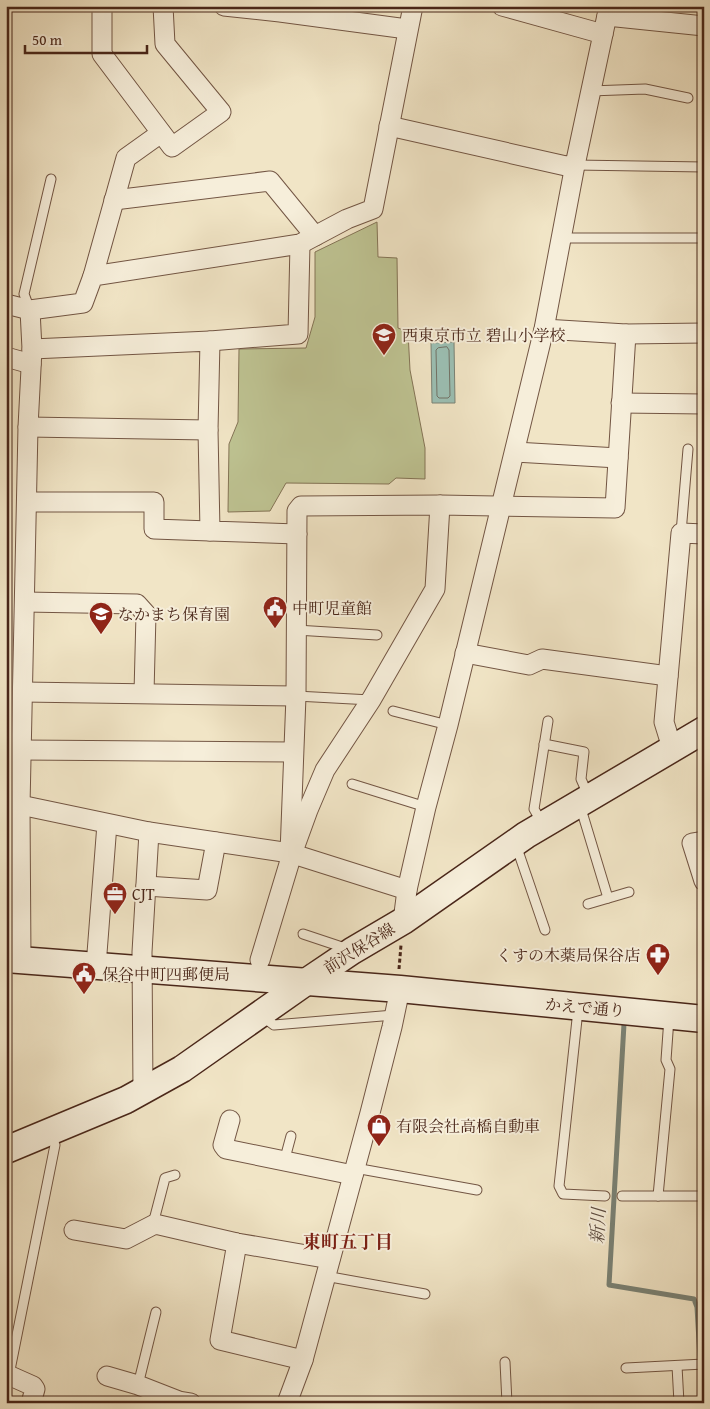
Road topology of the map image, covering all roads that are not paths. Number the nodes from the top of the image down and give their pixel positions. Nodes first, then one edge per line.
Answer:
1 (102, 6) edge
2 (163, 6) edge
3 (224, 6) edge
4 (413, 6) edge
5 (502, 6) edge
6 (281, 9) edge
7 (540, 11) edge
8 (606, 19) edge
9 (704, 26) edge
10 (407, 29) junction
11 (590, 91) junction
12 (688, 98) dead end
13 (389, 126) junction
14 (161, 132) junction
15 (575, 165) junction
16 (704, 167) edge
17 (51, 180) dead end
18 (114, 200) junction
19 (561, 238) junction
20 (704, 238) edge
21 (307, 240) junction
22 (94, 276) junction
23 (6, 304) edge
24 (30, 310) junction
25 (544, 329) junction
26 (704, 333) edge
27 (626, 334) junction
28 (210, 341) junction
29 (31, 356) junction
30 (6, 357) edge
31 (621, 404) junction
32 (704, 404) edge
33 (28, 427) junction
34 (208, 430) junction
35 (688, 449) dead end
36 (515, 452) junction
37 (618, 458) junction
38 (27, 502) junction
39 (440, 505) junction
40 (500, 507) junction
41 (210, 531) junction
42 (297, 534) junction
43 (681, 534) junction
44 (704, 534) edge
45 (25, 602) junction
46 (296, 630) junction
47 (377, 634) dead end
48 (465, 653) junction
49 (668, 676) junction
50 (22, 692) junction
51 (144, 693) junction
52 (296, 696) junction
53 (371, 700) junction
54 (393, 711) dead end
55 (548, 721) dead end
56 (448, 725) junction
57 (704, 730) edge
58 (544, 744) junction
59 (672, 748) junction
60 (22, 750) junction
61 (293, 752) junction
62 (352, 784) dead end
63 (583, 801) junction
64 (13, 804) edge
65 (426, 807) junction
66 (107, 824) junction
67 (543, 825) junction
68 (149, 832) junction
69 (704, 841) edge
70 (216, 842) junction
71 (516, 842) junction
72 (291, 854) junction
73 (704, 881) edge
74 (146, 886) junction
75 (407, 890) junction
76 (629, 892) dead end
77 (608, 898) junction
78 (588, 904) dead end
79 (545, 930) dead end
80 (402, 932) junction
81 (304, 934) dead end
82 (352, 951) junction
83 (14, 960) edge
84 (260, 960) dead end
85 (96, 966) junction
86 (142, 969) junction
87 (399, 981) junction
88 (306, 982) junction
89 (578, 1007) junction
90 (260, 1015) junction
91 (394, 1015) junction
92 (670, 1015) junction
93 (704, 1019) edge
94 (142, 1092) junction
95 (230, 1120) dead end
96 (51, 1131) junction
97 (291, 1136) dead end
98 (6, 1150) edge
99 (284, 1162) junction
100 (354, 1171) junction
101 (175, 1175) dead end
102 (477, 1190) dead end
103 (605, 1196) dead end
104 (622, 1196) dead end
105 (658, 1196) junction
106 (704, 1196) edge
107 (153, 1224) junction
108 (74, 1230) dead end
109 (237, 1243) junction
110 (328, 1268) junction
111 (426, 1294) dead end
112 (156, 1312) dead end
113 (303, 1360) junction
114 (505, 1362) dead end
115 (704, 1364) edge
116 (677, 1366) junction
117 (626, 1368) dead end
118 (8, 1374) edge
119 (107, 1376) dead end
120 (138, 1385) junction
121 (31, 1403) edge
122 (190, 1403) edge
123 (287, 1403) edge
124 (507, 1403) edge
125 (679, 1403) edge

1 - 14 street
2 - 14 street
3 - 6 street
4 - 10 street
5 - 7 street
6 - 10 street
7 - 8 street
8 - 9 street
8 - 11 street
10 - 13 street
11 - 12 lane
11 - 15 street
13 - 15 street
13 - 21 street
14 - 18 street
15 - 16 lane
15 - 19 street
17 - 24 lane
18 - 21 street
18 - 22 street
19 - 20 lane
19 - 25 street
21 - 22 street
21 - 28 street
22 - 24 street
23 - 24 street
24 - 29 street
25 - 27 street
25 - 36 street
26 - 27 street
27 - 31 street
28 - 29 street
28 - 34 street
29 - 30 street
29 - 33 street
31 - 32 street
31 - 37 street
33 - 34 street
33 - 38 street
34 - 41 street
35 - 43 lane
36 - 37 street
36 - 40 street
37 - 40 street
38 - 41 street
38 - 45 street
39 - 40 street
39 - 42 street
39 - 53 street
40 - 48 street
41 - 42 street
42 - 46 street
43 - 44 street
43 - 49 street
45 - 50 street
45 - 51 street
46 - 47 lane
46 - 52 street
48 - 49 street
48 - 56 street
49 - 59 street
50 - 51 street
50 - 60 street
51 - 52 street
52 - 53 lane
52 - 61 street
53 - 72 street
54 - 56 lane
55 - 58 lane
56 - 65 street
57 - 59 main road, 前沢保谷線
58 - 63 lane
58 - 67 lane
59 - 63 main road, 前沢保谷線
60 - 61 street
60 - 64 street
61 - 72 street
62 - 65 lane
63 - 67 main road, 前沢保谷線
63 - 77 lane
64 - 66 street
64 - 83 street
65 - 75 street
66 - 68 street
66 - 85 street
67 - 71 main road, 前沢保谷線
68 - 70 street
68 - 74 street
69 - 73 street
70 - 72 street
70 - 74 street
71 - 79 lane
71 - 80 main road, 前沢保谷線
72 - 75 street
72 - 84 street
74 - 86 street
75 - 80 street
76 - 77 lane
77 - 78 lane
80 - 82 main road, 前沢保谷線
81 - 82 lane
82 - 88 main road, 前沢保谷線
83 - 85 main road
85 - 86 main road
86 - 88 main road
86 - 94 street
87 - 88 main road, かえで通り
87 - 89 main road, かえで通り
87 - 91 street
88 - 90 main road, 前沢保谷線
89 - 92 main road, かえで通り
89 - 103 lane
90 - 91 lane
90 - 94 main road, 前沢保谷線
91 - 100 street
92 - 93 main road, かえで通り
92 - 105 lane
94 - 96 main road, 前沢保谷線
95 - 99 street
96 - 98 main road, 前沢保谷線
96 - 118 lane
97 - 99 lane
99 - 100 street
100 - 102 lane
100 - 110 street
101 - 107 lane
104 - 105 lane
105 - 106 lane
107 - 108 street
107 - 109 street
109 - 110 street
109 - 113 street
110 - 111 lane
110 - 113 street
112 - 120 lane
113 - 123 street
114 - 124 lane
115 - 116 lane
116 - 117 lane
116 - 125 lane
118 - 121 street
119 - 120 street
120 - 122 street

